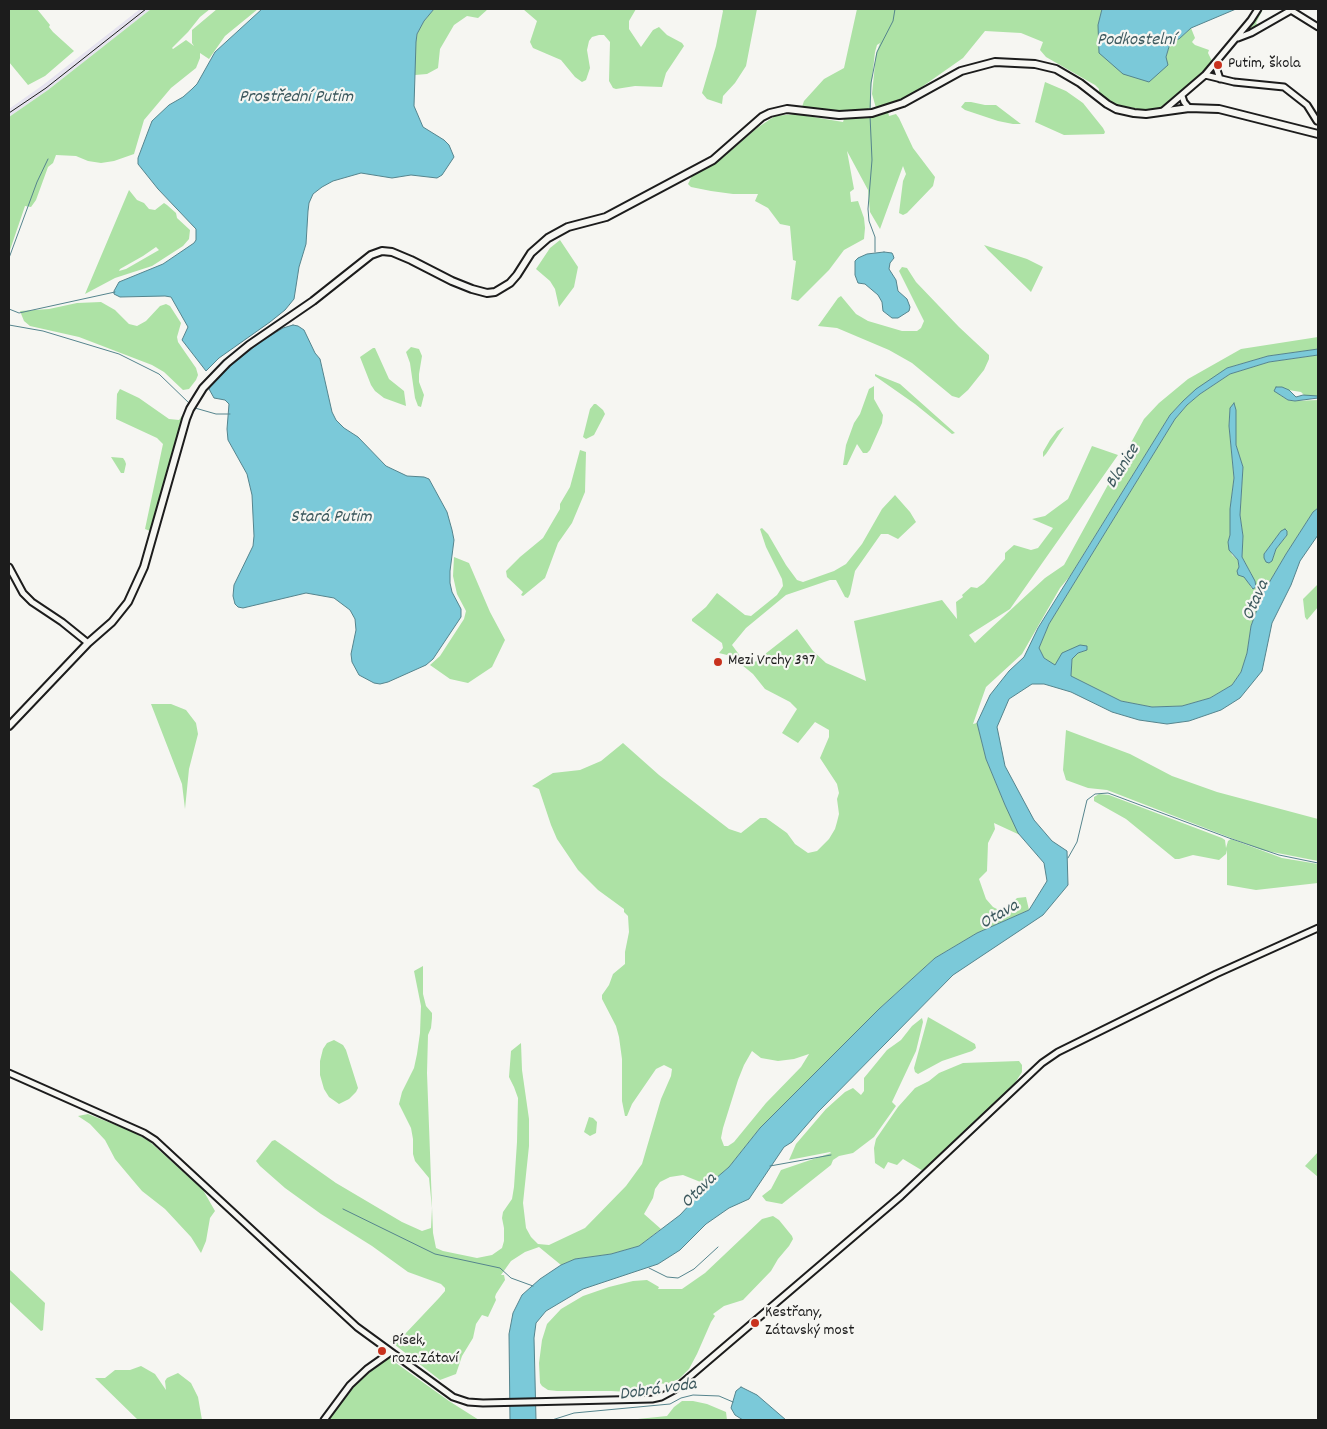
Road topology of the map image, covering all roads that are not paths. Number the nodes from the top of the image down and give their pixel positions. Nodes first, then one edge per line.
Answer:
1 (1258, 9) edge
2 (1291, 9) edge
3 (1318, 27) edge
4 (1238, 38) junction
5 (1215, 64) junction
6 (1205, 75) junction
7 (1220, 79) junction
8 (1182, 96) junction
9 (1189, 108) junction
10 (1162, 111) junction
11 (1318, 121) edge
12 (1316, 134) edge
13 (9, 567) edge
14 (88, 643) junction
15 (9, 726) edge
16 (1318, 928) edge
17 (9, 1073) edge
18 (390, 1352) junction
19 (324, 1420) edge

1 - 4 street
2 - 3 street
2 - 4 street
4 - 5 street
5 - 6 street
5 - 7 street
6 - 7 street
6 - 8 street
7 - 11 street
8 - 9 street
8 - 10 street
9 - 10 main road
9 - 12 main road
10 - 14 main road
11 - 12 street
13 - 14 street
14 - 15 main road
16 - 18 street
17 - 18 street
18 - 19 street

